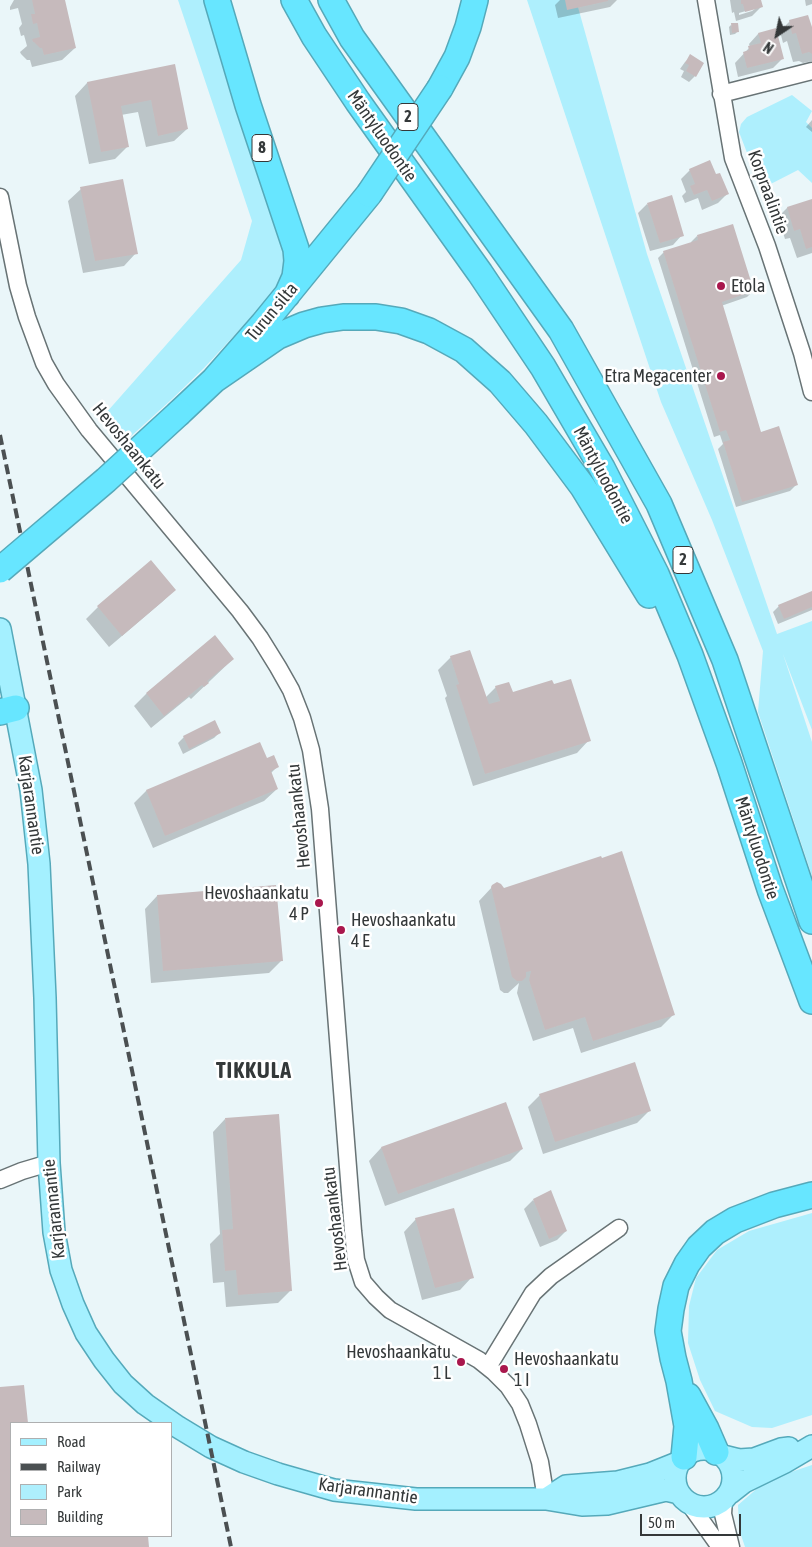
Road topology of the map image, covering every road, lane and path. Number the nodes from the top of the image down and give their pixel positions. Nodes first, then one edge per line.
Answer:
1 (217, 0) edge
2 (294, 0) edge
3 (331, 0) edge
4 (475, 0) edge
5 (706, 0) edge
6 (812, 72) edge
7 (721, 94) junction
8 (0, 196) edge
9 (287, 295) junction
10 (214, 380) junction
11 (812, 392) edge
12 (0, 570) edge
13 (0, 629) edge
14 (690, 655) junction
15 (8, 710) edge
16 (812, 921) edge
17 (812, 1001) edge
18 (49, 1162) junction
19 (0, 1180) edge
20 (812, 1181) edge
21 (812, 1195) edge
22 (774, 1205) junction
23 (619, 1228) dead end
24 (488, 1367) junction
25 (679, 1380) junction
26 (170, 1422) edge
27 (172, 1424) edge
28 (812, 1446) edge
29 (720, 1454) junction
30 (682, 1460) junction
31 (727, 1496) junction
32 (684, 1497) junction
33 (546, 1499) junction
34 (720, 1547) edge
35 (731, 1547) edge

1 - 9 highway, 8
2 - 14 highway, Mäntyluodontie / 2
3 - 16 highway, Mäntyluodontie / 2
4 - 9 highway, Turun silta / 8, bridge
5 - 7 street, Korpraalintie
6 - 7 street
7 - 11 street, Korpraalintie
8 - 24 street, Hevoshaankatu
9 - 10 highway, Turun silta / 8
10 - 12 highway, Turun silta / 8, bridge
10 - 14 highway
13 - 15 main road, Karjarannantie
14 - 17 highway, Mäntyluodontie / 2
15 - 18 main road, Karjarannantie
18 - 19 street
18 - 26 main road, Karjarannantie
20 - 22 highway
21 - 22 highway
22 - 25 highway
23 - 24 street
24 - 33 street, Hevoshaankatu
25 - 29 highway
25 - 30 highway
27 - 33 main road, Karjarannantie
28 - 29 main road
28 - 31 main road
29 - 30 main road
29 - 31 main road
30 - 32 main road
30 - 33 main road
31 - 32 main road
31 - 35 street
32 - 33 main road, Karjarannantie
32 - 34 street

